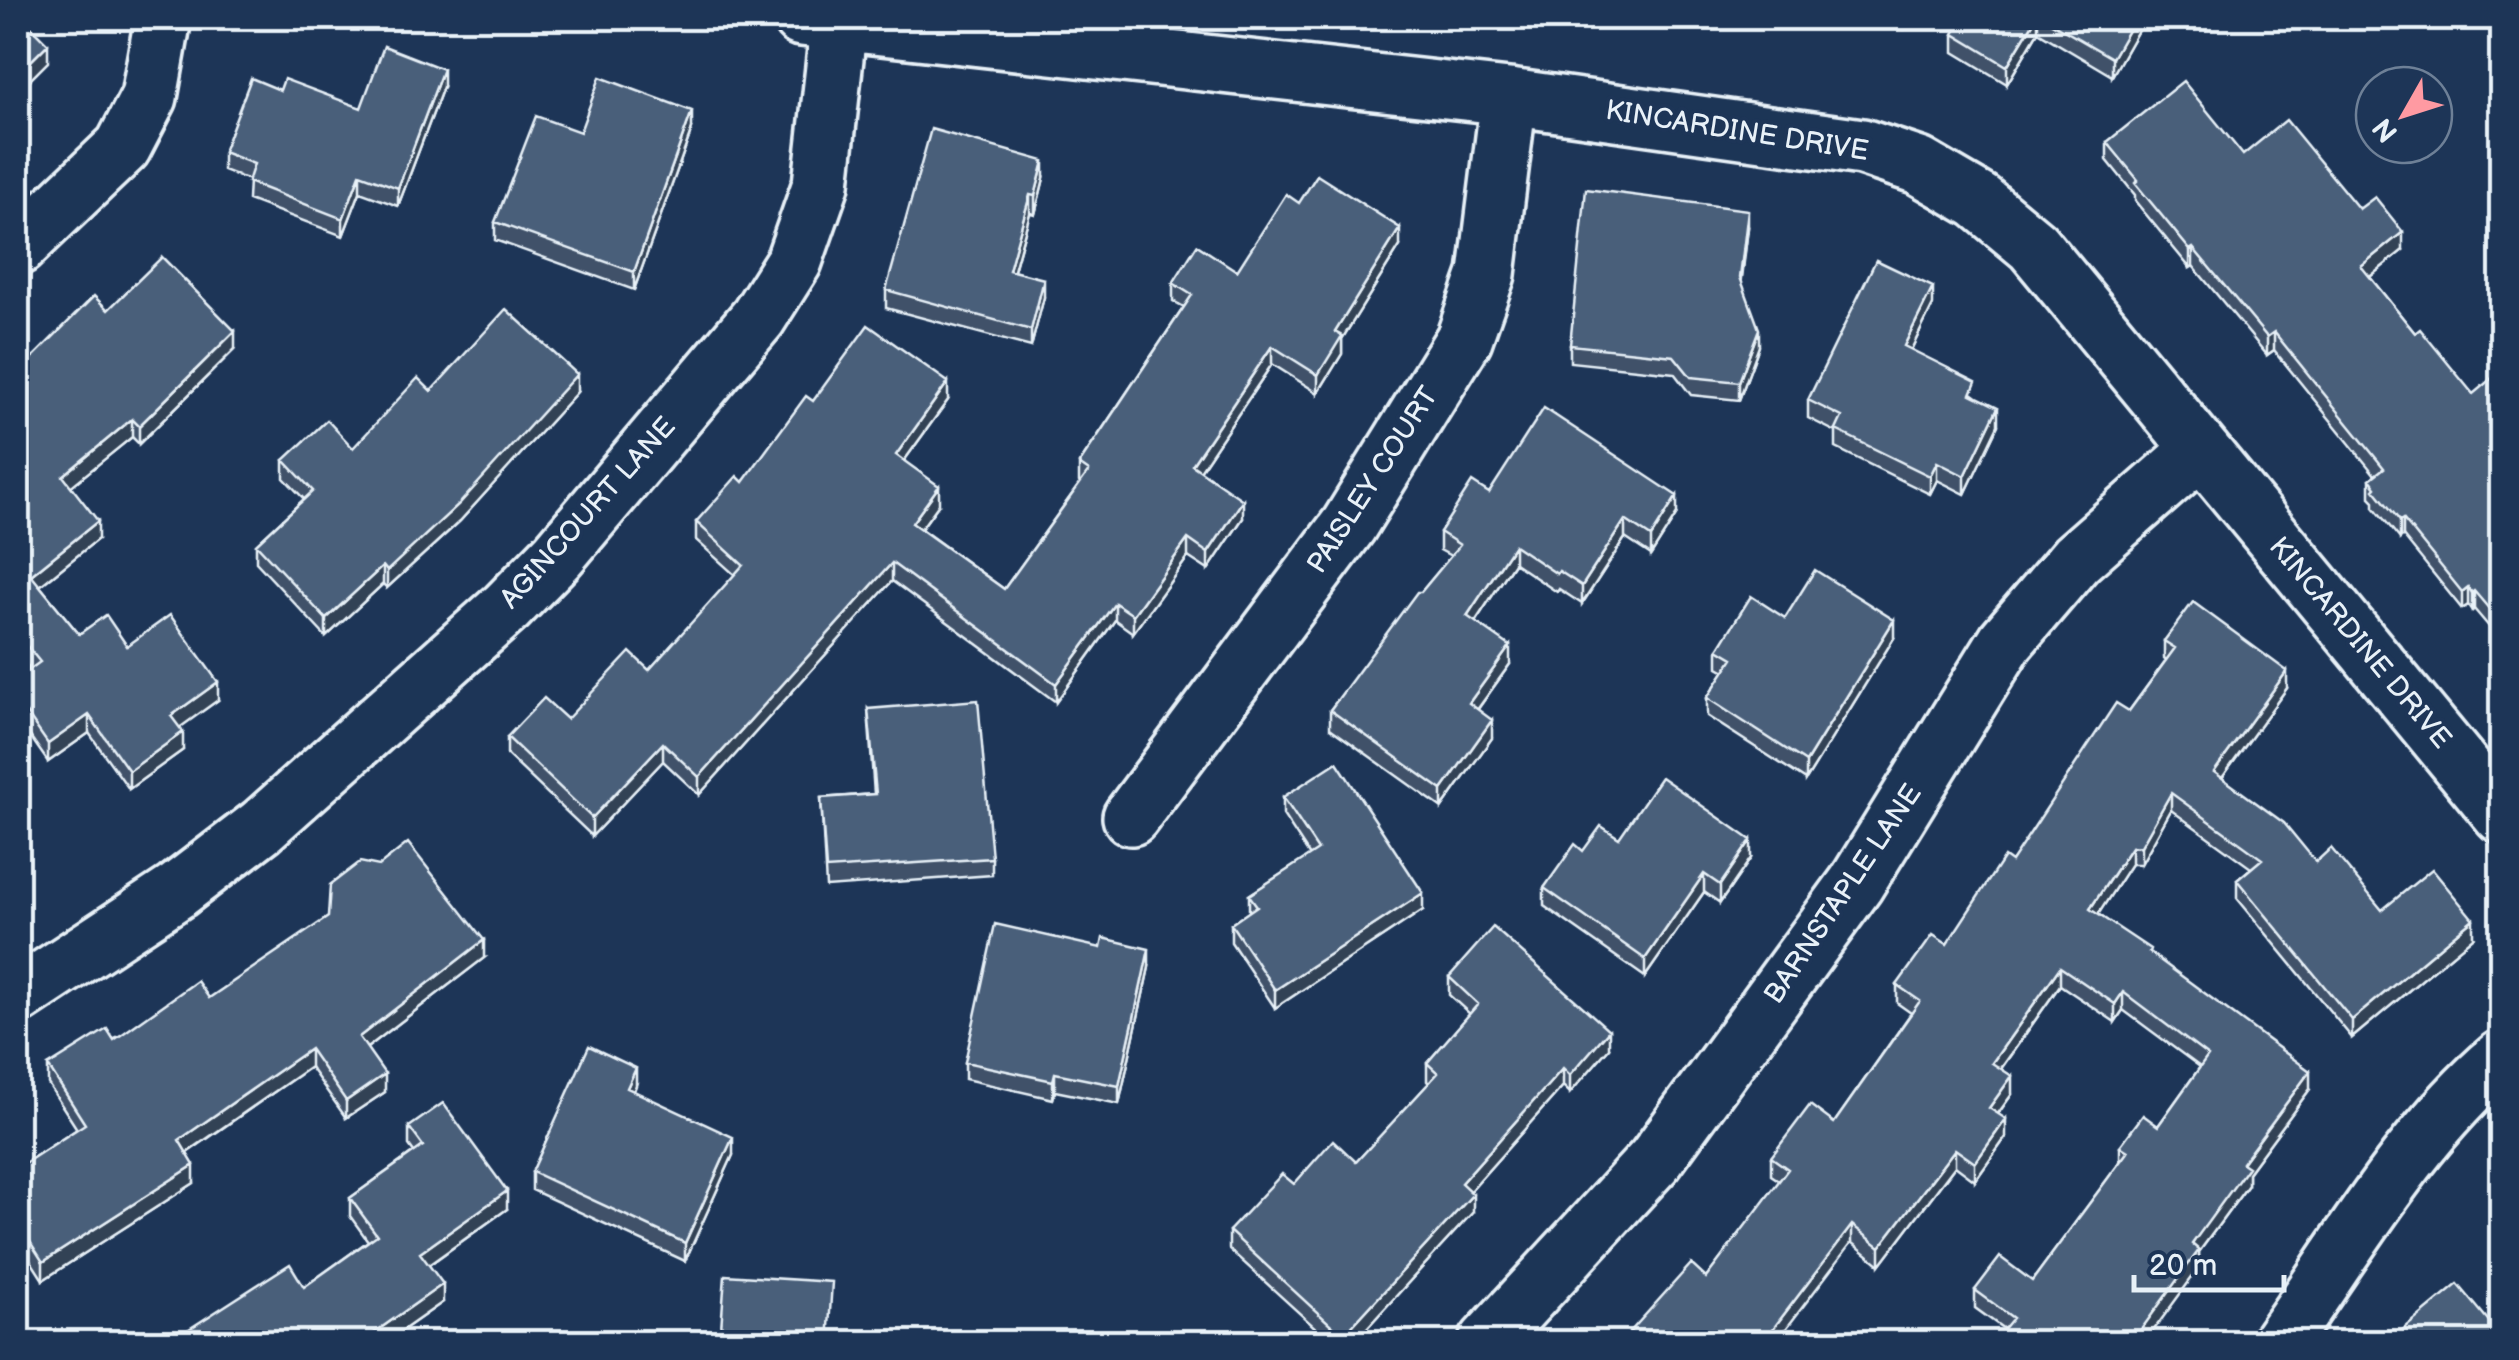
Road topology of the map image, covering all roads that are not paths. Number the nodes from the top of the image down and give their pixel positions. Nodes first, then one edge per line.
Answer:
1 (163, 18) edge
2 (820, 20) edge
3 (1509, 97) junction
4 (18, 247) edge
5 (2200, 450) junction
6 (2502, 815) edge
7 (1131, 817) dead end
8 (18, 996) edge
9 (2502, 1058) edge
10 (1488, 1342) edge
11 (2280, 1342) edge

1 - 4 street
2 - 3 street, KINCARDINE DRIVE
2 - 8 street, AGINCOURT LANE
3 - 5 street, KINCARDINE DRIVE
3 - 7 street, PAISLEY COURT
5 - 6 street, KINCARDINE DRIVE
5 - 10 street, BARNSTAPLE LANE
9 - 11 street

